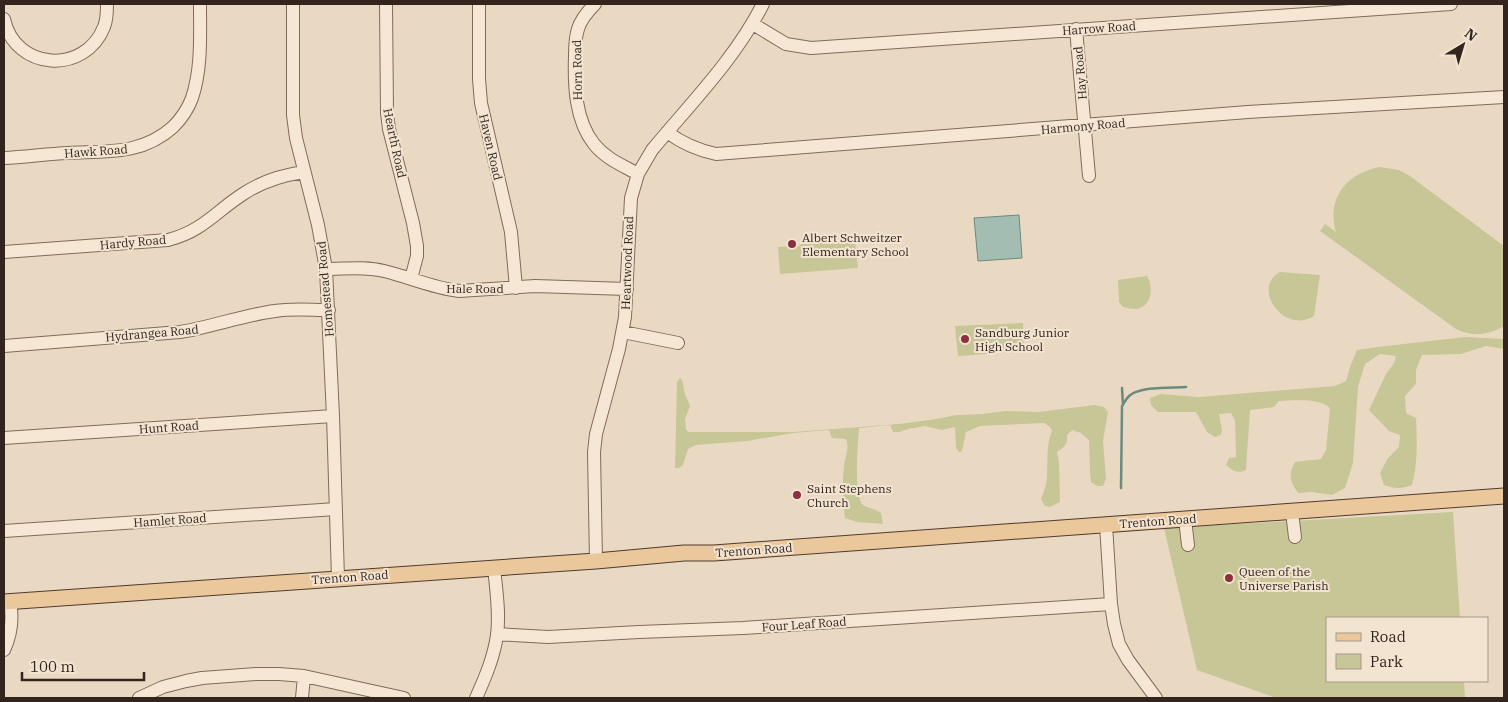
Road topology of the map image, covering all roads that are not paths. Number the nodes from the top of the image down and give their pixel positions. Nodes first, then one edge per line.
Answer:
1 (108, 4) edge
2 (200, 4) edge
3 (293, 4) edge
4 (386, 4) edge
5 (480, 4) edge
6 (595, 4) edge
7 (763, 4) edge
8 (1451, 4) edge
9 (1301, 9) edge
10 (4, 19) edge
11 (752, 24) junction
12 (1076, 29) junction
13 (1504, 97) edge
14 (1084, 126) junction
15 (668, 132) junction
16 (4, 158) edge
17 (304, 172) junction
18 (638, 174) junction
19 (1089, 176) dead end
20 (4, 252) edge
21 (326, 269) junction
22 (411, 279) junction
23 (516, 288) junction
24 (627, 289) junction
25 (329, 310) junction
26 (623, 332) junction
27 (678, 343) dead end
28 (4, 346) edge
29 (333, 416) junction
30 (4, 438) edge
31 (1504, 496) edge
32 (336, 509) junction
33 (1292, 512) junction
34 (1185, 519) junction
35 (1106, 525) junction
36 (4, 531) edge
37 (1295, 537) dead end
38 (1188, 545) dead end
39 (596, 561) junction
40 (494, 568) junction
41 (338, 578) junction
42 (7, 601) edge
43 (1111, 604) junction
44 (497, 634) junction
45 (4, 650) edge
46 (304, 676) junction
47 (139, 698) edge
48 (302, 698) edge
49 (404, 698) edge
50 (476, 698) edge
51 (1156, 698) edge

1 - 10 street
2 - 16 street, Hawk Road
3 - 17 street, Homestead Road
4 - 22 street, Hearth Road
5 - 23 street, Haven Road
6 - 18 street, Horn Road
7 - 11 street, Heartwood Road
8 - 9 street, Harrow Road
9 - 12 street, Harrow Road
11 - 12 street, Harrow Road
11 - 15 street, Heartwood Road
12 - 14 street, Hay Road
13 - 14 street, Harmony Road
14 - 15 street, Harmony Road
14 - 19 street, Hay Road
15 - 18 street, Heartwood Road
17 - 20 street, Hardy Road
17 - 21 street, Homestead Road
18 - 24 street, Heartwood Road
21 - 22 street, Hale Road
21 - 25 street, Homestead Road
22 - 23 street, Hale Road
23 - 24 street, Hale Road
24 - 26 street, Heartwood Road
25 - 28 street, Hydrangea Road
25 - 29 street, Homestead Road
26 - 27 street
26 - 39 street, Heartwood Road
29 - 30 street, Hunt Road
29 - 32 street, Homestead Road
31 - 33 main road, Trenton Road
32 - 36 street, Hamlet Road
32 - 41 street, Homestead Road
33 - 34 main road, Trenton Road
33 - 37 street
34 - 35 main road, Trenton Road
34 - 38 street
35 - 39 main road, Trenton Road
35 - 43 street
39 - 40 main road, Trenton Road
40 - 41 main road, Trenton Road
40 - 44 street
41 - 42 main road, Trenton Road
42 - 45 street
43 - 44 street, Four Leaf Road
43 - 51 street
44 - 50 street
46 - 47 street
46 - 48 street
46 - 49 street

